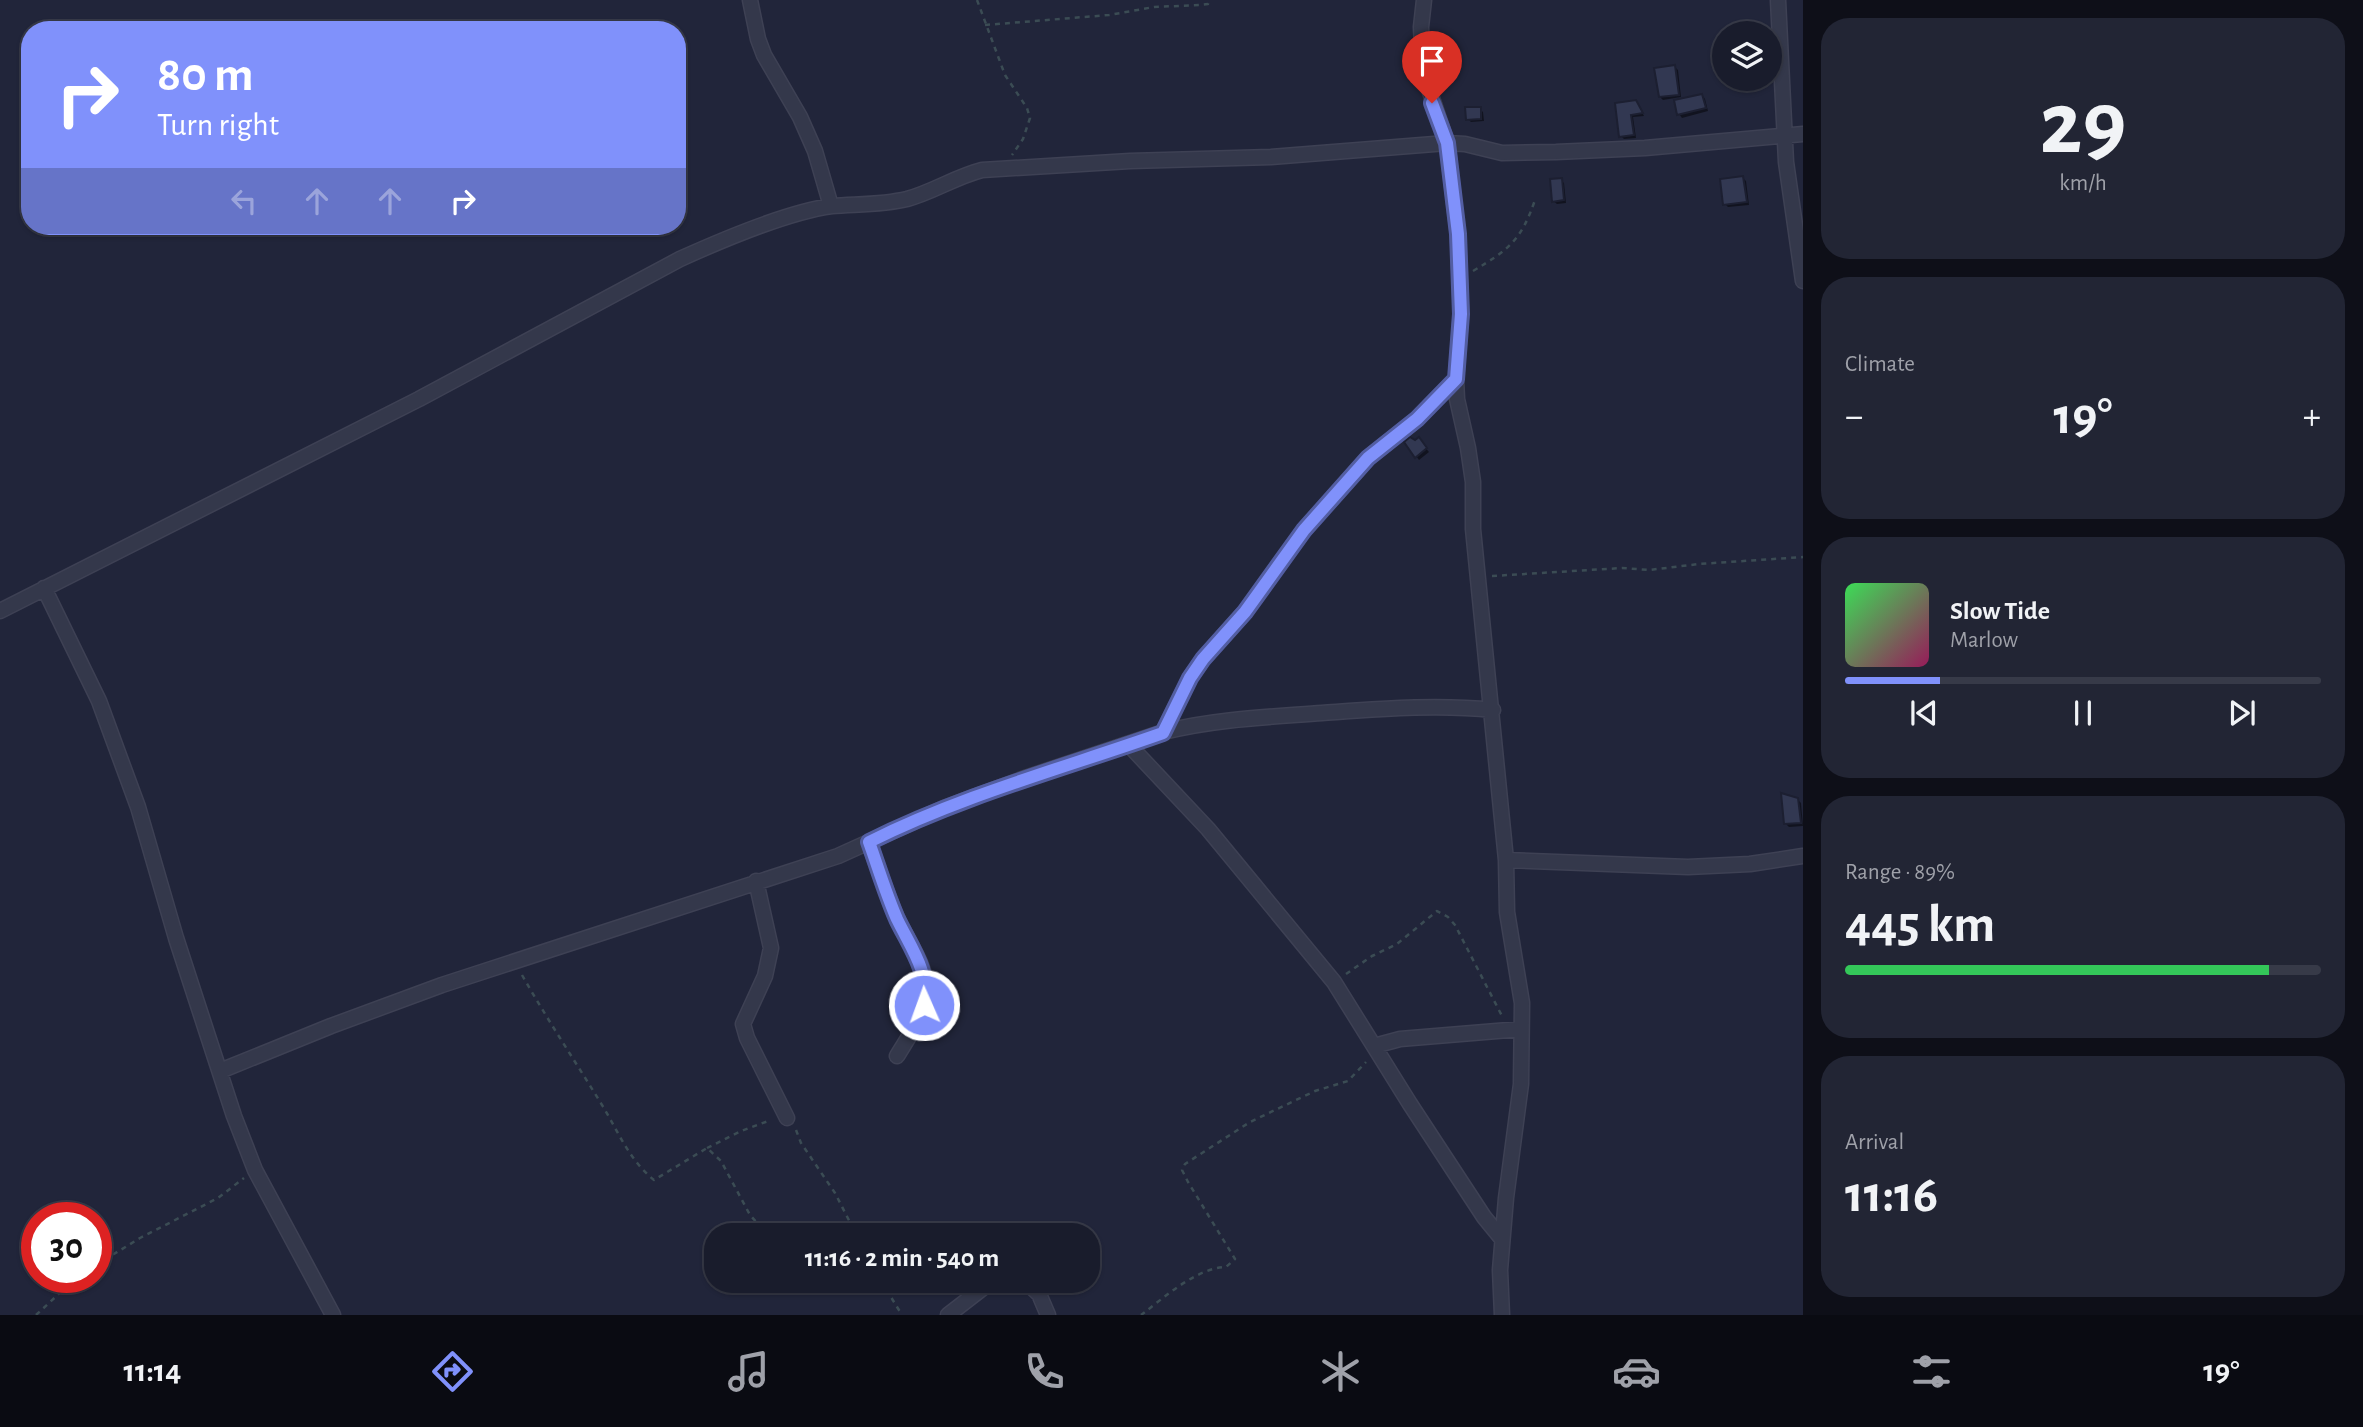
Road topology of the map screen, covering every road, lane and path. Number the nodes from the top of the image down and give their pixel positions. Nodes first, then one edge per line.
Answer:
1 (750, 0) edge
2 (977, 0) edge
3 (1209, 0) edge
4 (1424, 0) edge
5 (1778, 0) edge
6 (985, 25) junction
7 (1803, 134) edge
8 (1786, 136) junction
9 (1447, 143) junction
10 (1002, 169) junction
11 (1535, 200) dead end
12 (831, 206) junction
13 (1460, 281) junction
14 (1803, 281) edge
15 (1456, 379) junction
16 (1803, 557) edge
17 (1478, 577) junction
18 (44, 589) junction
19 (0, 611) edge
20 (1493, 710) junction
21 (1163, 733) junction
22 (1129, 745) junction
23 (869, 842) junction
24 (1803, 856) edge
25 (1506, 860) junction
26 (756, 881) junction
27 (514, 960) junction
28 (1334, 982) junction
29 (1515, 1029) junction
30 (1374, 1046) junction
31 (897, 1056) dead end
32 (220, 1071) junction
33 (787, 1118) junction
34 (707, 1148) junction
35 (256, 1170) junction
36 (757, 1223) edge
37 (850, 1223) edge
38 (1502, 1239) junction
39 (112, 1255) edge
40 (60, 1293) edge
41 (888, 1293) edge
42 (976, 1293) edge
43 (1038, 1293) edge
44 (36, 1315) edge
45 (333, 1315) edge
46 (901, 1315) edge
47 (948, 1315) edge
48 (1048, 1315) edge
49 (1141, 1315) edge
50 (1502, 1315) edge

1 - 12 street
2 - 6 path
3 - 6 path
4 - 9 street
5 - 8 street
6 - 10 path
7 - 8 street
8 - 9 street
8 - 14 street
9 - 10 street
9 - 13 street
10 - 12 street
11 - 13 path
12 - 18 street
13 - 15 street
15 - 17 street
15 - 21 street
16 - 17 path
17 - 20 street
18 - 19 street
18 - 32 street
20 - 21 street
20 - 25 street
21 - 22 street
22 - 23 street
22 - 28 street
23 - 26 street
23 - 31 street
24 - 25 street
25 - 29 street
26 - 27 street
26 - 33 street
27 - 32 street
27 - 34 path
28 - 29 path
28 - 30 street
29 - 30 street
29 - 38 street
30 - 38 street
30 - 49 path
32 - 35 street
33 - 34 path
33 - 37 path
34 - 36 path
35 - 39 path
35 - 45 street
38 - 50 street
40 - 44 path
41 - 46 path
42 - 47 street
43 - 48 street

